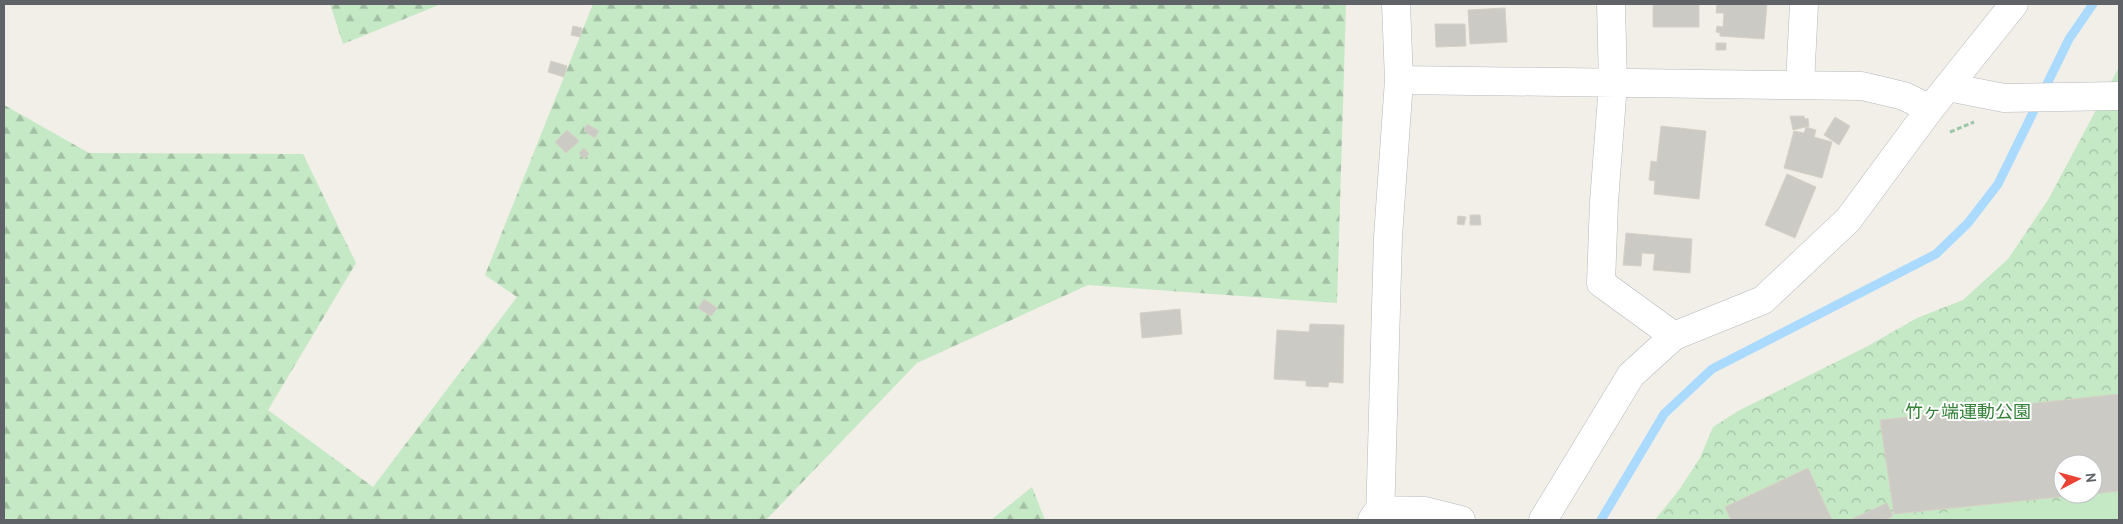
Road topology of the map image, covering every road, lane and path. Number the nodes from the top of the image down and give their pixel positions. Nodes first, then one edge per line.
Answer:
1 (1396, 4) edge
2 (1611, 4) edge
3 (1804, 4) edge
4 (2014, 4) edge
5 (1399, 80) junction
6 (1613, 84) junction
7 (1800, 84) junction
8 (1948, 88) junction
9 (2119, 96) edge
10 (1930, 109) junction
11 (1674, 336) junction
12 (1377, 517) edge
13 (1461, 520) edge
14 (1543, 520) edge

1 - 5 street
2 - 6 street
3 - 7 street
4 - 8 street
5 - 6 street
5 - 12 street
6 - 7 street
6 - 11 street
7 - 10 street
8 - 9 street
8 - 10 street
10 - 11 street
11 - 14 street
12 - 13 street

